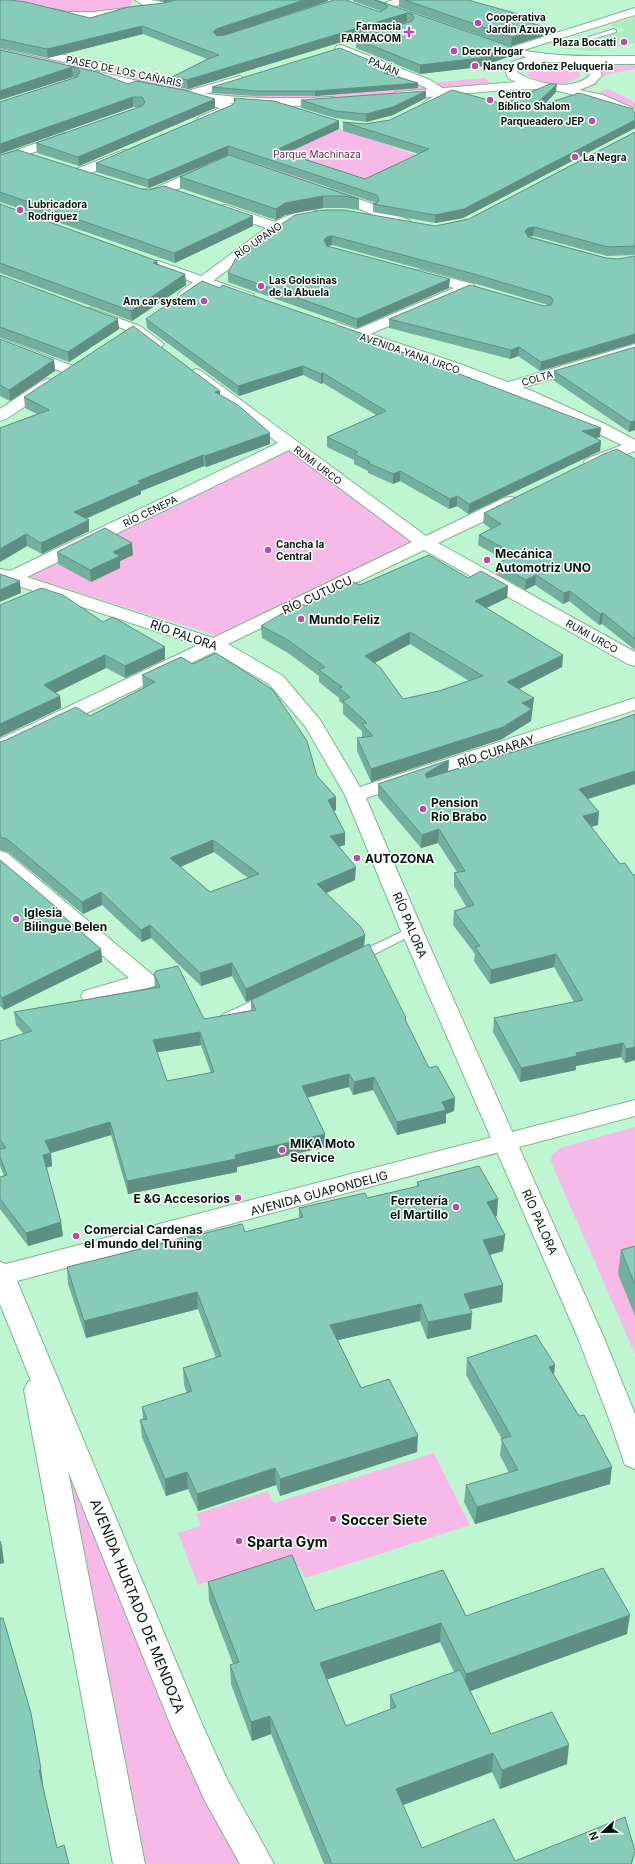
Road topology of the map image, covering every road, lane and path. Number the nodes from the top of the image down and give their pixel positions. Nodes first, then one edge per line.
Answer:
1 (141, 0) edge
2 (195, 0) edge
3 (404, 0) edge
4 (371, 2) dead end
5 (0, 3) edge
6 (157, 6) junction
7 (635, 11) edge
8 (382, 13) junction
9 (404, 14) edge
10 (614, 31) dead end
11 (578, 41) dead end
12 (362, 42) edge
13 (0, 45) edge
14 (510, 51) junction
15 (0, 53) edge
16 (555, 58) junction
17 (635, 60) edge
18 (512, 69) junction
19 (635, 69) edge
20 (250, 77) edge
21 (593, 79) junction
22 (426, 83) junction
23 (542, 86) junction
24 (212, 89) junction
25 (445, 92) junction
26 (188, 95) junction
27 (256, 102) junction
28 (635, 102) edge
29 (421, 107) edge
30 (635, 113) edge
31 (309, 115) edge
32 (193, 124) edge
33 (78, 132) edge
34 (136, 149) edge
35 (18, 153) junction
36 (0, 160) edge
37 (42, 161) edge
38 (221, 163) edge
39 (64, 168) edge
40 (79, 173) junction
41 (100, 180) edge
42 (316, 188) edge
43 (128, 189) edge
44 (165, 189) junction
45 (180, 194) edge
46 (210, 204) edge
47 (323, 213) edge
48 (344, 213) edge
49 (405, 224) junction
50 (276, 227) junction
51 (419, 227) edge
52 (146, 260) edge
53 (408, 271) edge
54 (204, 282) junction
55 (468, 287) junction
56 (483, 292) edge
57 (260, 301) edge
58 (173, 304) edge
59 (78, 307) edge
60 (328, 324) edge
61 (358, 334) junction
62 (0, 343) edge
63 (635, 349) edge
64 (166, 352) edge
65 (83, 362) edge
66 (184, 366) edge
67 (70, 370) junction
68 (508, 387) junction
69 (0, 416) edge
70 (289, 444) junction
71 (634, 445) edge
72 (577, 469) edge
73 (528, 493) edge
74 (424, 544) junction
75 (5, 576) edge
76 (46, 590) junction
77 (26, 599) edge
78 (214, 644) junction
79 (635, 660) edge
80 (635, 704) edge
81 (0, 747) edge
82 (355, 795) junction
83 (0, 858) edge
84 (412, 931) junction
85 (346, 962) edge
86 (275, 995) edge
87 (92, 996) dead end
88 (226, 1018) edge
89 (635, 1108) edge
90 (505, 1144) junction
91 (1, 1274) edge
92 (30, 1343) junction
93 (635, 1457) edge
94 (129, 1864) edge
95 (258, 1864) edge

1 - 6 street
2 - 6 street
3 - 8 street
4 - 8 street
5 - 6 street
7 - 14 street
8 - 9 street
10 - 11 lane
12 - 22 street, PAJÁN
13 - 24 street, PASEO DE LOS CAÑARIS
14 - 16 street
14 - 18 street
15 - 26 street, PASEO DE LOS CAÑARIS
16 - 17 street
16 - 18 street
16 - 21 street
18 - 22 street
18 - 23 street
19 - 21 street
20 - 24 street
21 - 23 street
21 - 28 street
22 - 25 street, PAJÁN
22 - 25 street
23 - 25 street
23 - 30 street
24 - 26 street
24 - 27 street, PASEO DE LOS CAÑARIS
25 - 29 street
26 - 27 street, PASEO DE LOS CAÑARIS
26 - 32 street
27 - 31 street
33 - 35 street
34 - 40 street
35 - 36 street
35 - 37 street
38 - 44 street
39 - 40 street
40 - 41 street
42 - 49 street
43 - 44 street
44 - 45 street
46 - 50 street
47 - 50 street, RÍO UPANO
48 - 49 street
49 - 51 street
50 - 54 street, RÍO UPANO
52 - 54 street
53 - 55 street
54 - 57 street
54 - 58 street, RÍO UPANO
55 - 56 street
55 - 61 street
59 - 64 street
60 - 61 street, AVENIDA YANA URCO
61 - 68 street, AVENIDA YANA URCO
62 - 67 street
63 - 68 street, COLTA
65 - 67 street
66 - 70 street, RUMI URCO
67 - 69 street
68 - 71 street, AVENIDA YANA URCO
70 - 74 street, RUMI URCO
70 - 75 street, RÍO CENEPA
71 - 72 street
73 - 74 street, RÍO CUTUCU
74 - 78 street, RÍO CUTUCU
74 - 79 street, RUMI URCO
75 - 76 street, RÍO PALORA
76 - 77 street
76 - 78 street, RÍO PALORA
78 - 81 street, RÍO CUTUCU
78 - 82 street, RÍO PALORA
80 - 82 street, RÍO CURARAY
82 - 84 street, RÍO PALORA
83 - 87 street
84 - 85 lane
84 - 90 street, RÍO PALORA
86 - 88 lane
89 - 90 street, AVENIDA GUAPONDELIG
90 - 91 street, AVENIDA GUAPONDELIG
90 - 93 street, RÍO PALORA
91 - 92 street, AVENIDA HURTADO DE MENDOZA
92 - 94 street, AVENIDA HURTADO DE MENDOZA
92 - 95 street, AVENIDA HURTADO DE MENDOZA

